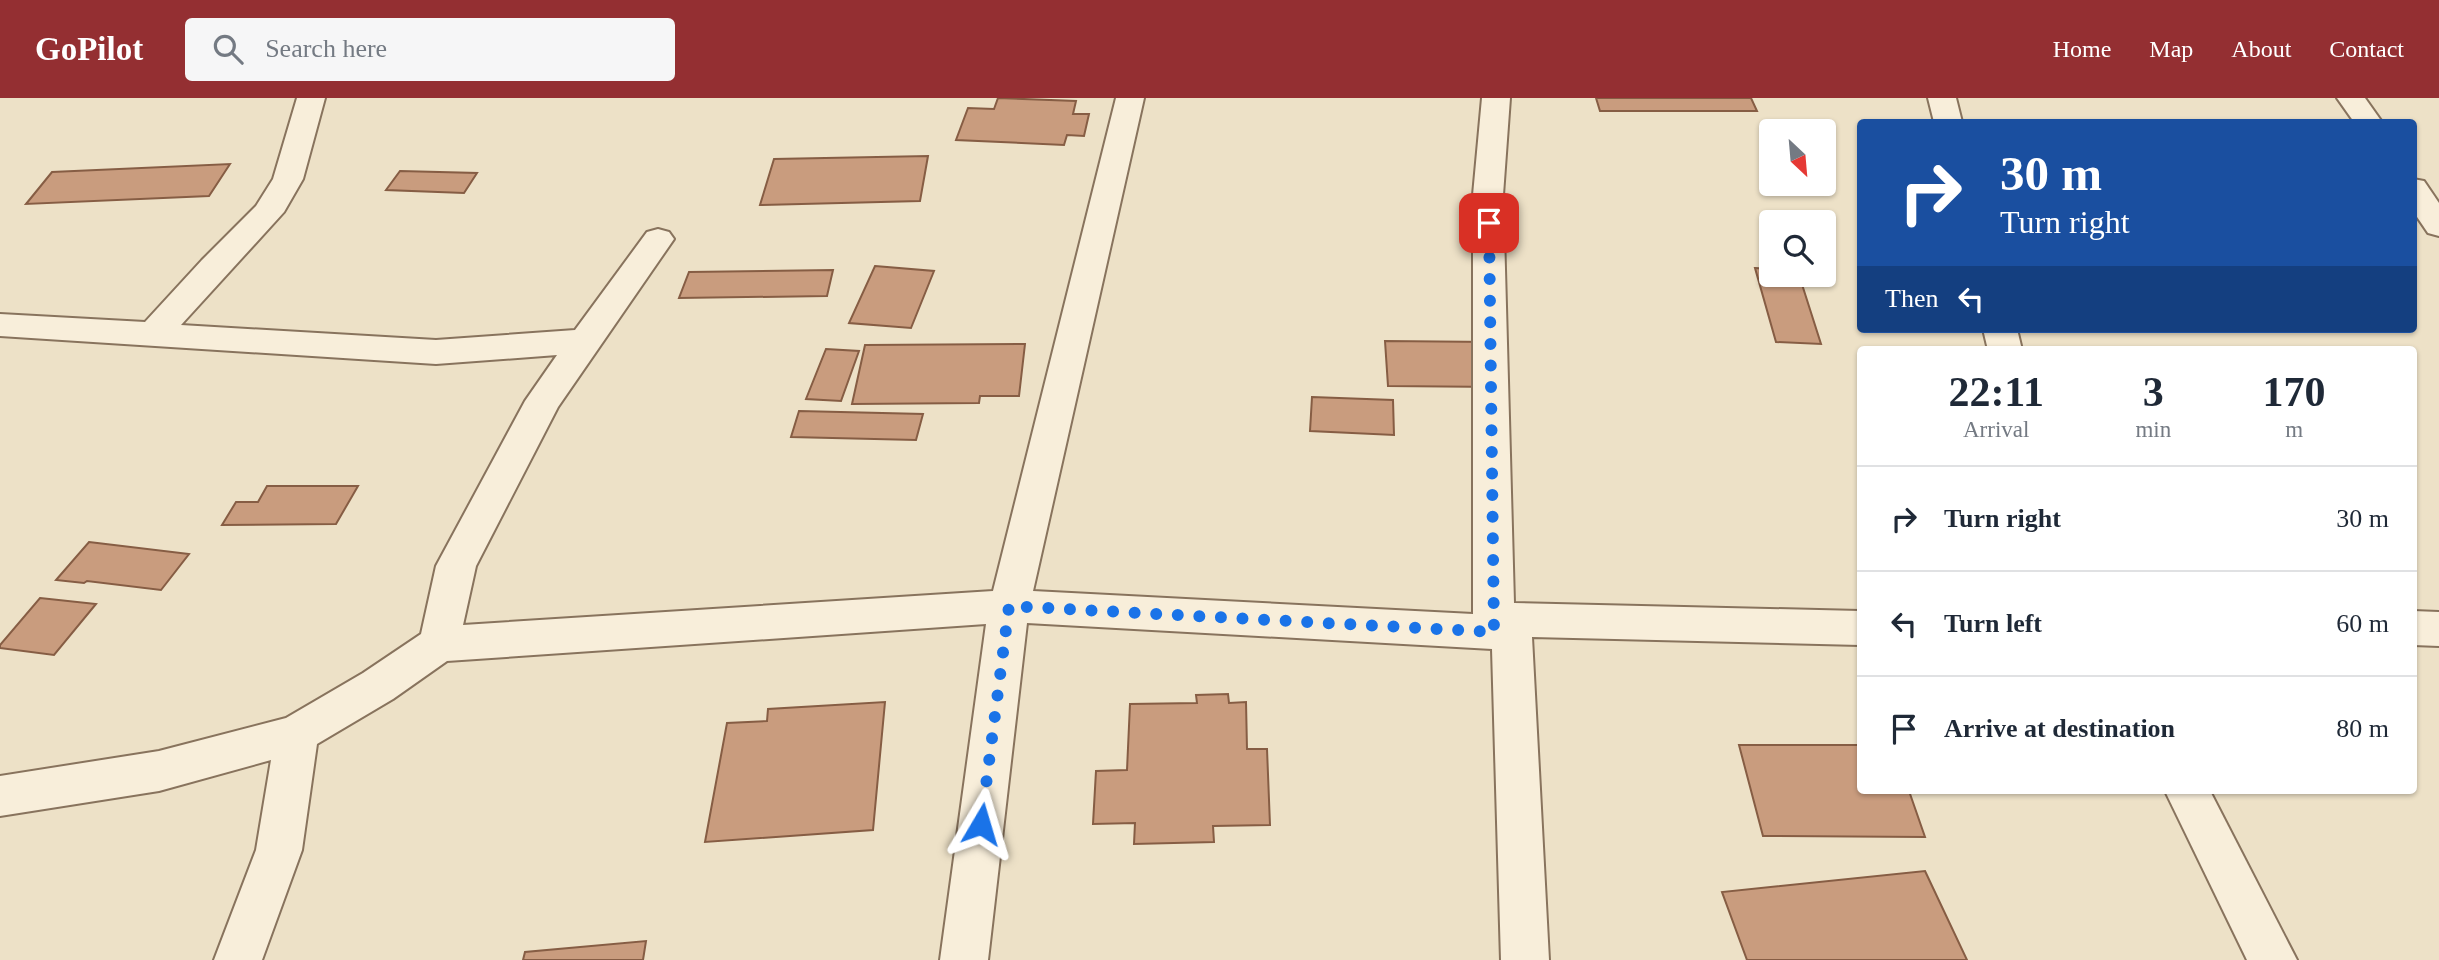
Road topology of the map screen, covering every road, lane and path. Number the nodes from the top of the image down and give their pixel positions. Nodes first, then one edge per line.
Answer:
1 (310, 98) edge
2 (1130, 98) edge
3 (1496, 98) edge
4 (1942, 98) edge
5 (2351, 98) edge
6 (1947, 119) edge
7 (2366, 119) edge
8 (2417, 194) edge
9 (2439, 226) edge
10 (658, 239) dead end
11 (0, 326) edge
12 (153, 335) junction
13 (588, 341) junction
14 (1009, 606) junction
15 (1502, 626) junction
16 (1857, 628) edge
17 (2417, 628) edge
18 (2439, 629) edge
19 (439, 644) junction
20 (297, 734) junction
21 (2189, 794) edge
22 (0, 796) edge
23 (238, 960) edge
24 (964, 960) edge
25 (1525, 960) edge
26 (2273, 960) edge

1 - 12 street
2 - 14 street
3 - 15 street
4 - 6 street
5 - 7 street
8 - 9 street
10 - 13 street
11 - 12 street
12 - 13 street
13 - 19 street
14 - 15 street
14 - 19 street
14 - 24 street
15 - 16 street
15 - 25 street
17 - 18 street
19 - 20 street
20 - 22 street
20 - 23 street
21 - 26 street

